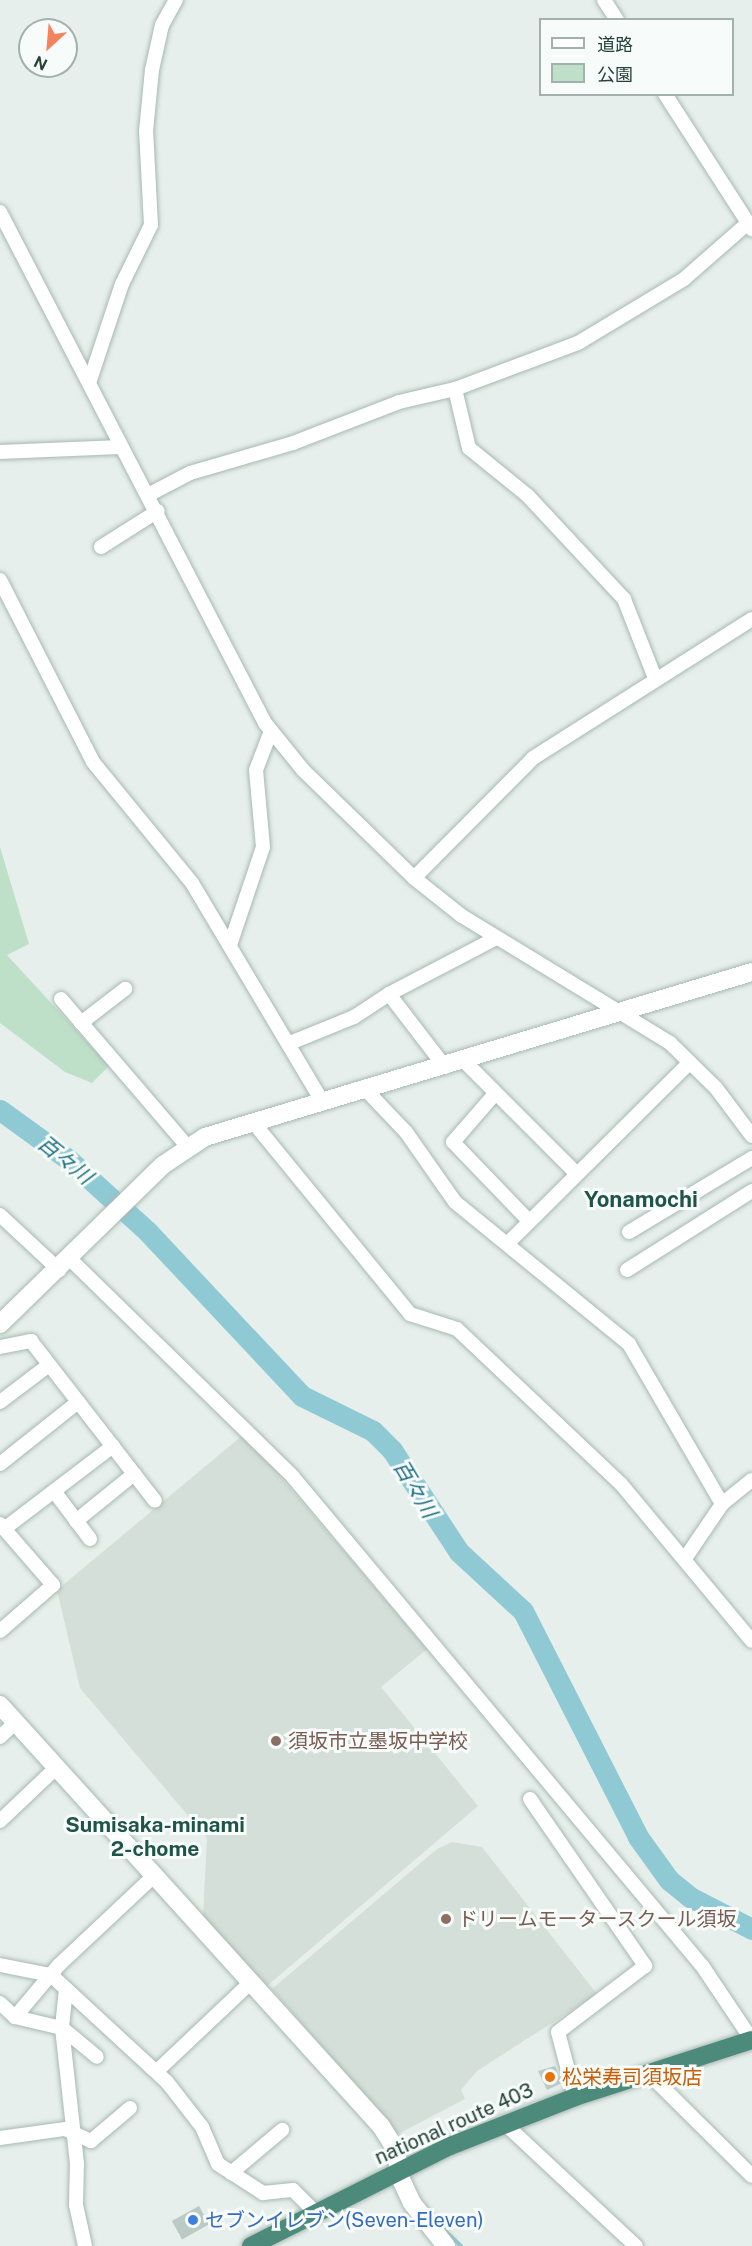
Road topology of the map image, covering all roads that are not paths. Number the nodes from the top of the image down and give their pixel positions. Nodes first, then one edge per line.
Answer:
1 (176, 0) edge
2 (604, 0) edge
3 (616, 18) edge
4 (666, 96) edge
5 (0, 212) edge
6 (750, 226) edge
7 (89, 383) junction
8 (454, 389) junction
9 (121, 447) junction
10 (0, 452) edge
11 (148, 495) junction
12 (158, 511) junction
13 (101, 547) dead end
14 (0, 580) edge
15 (752, 619) edge
16 (655, 678) junction
17 (271, 731) junction
18 (414, 878) junction
19 (496, 938) junction
20 (230, 945) junction
21 (752, 972) edge
22 (389, 994) junction
23 (121, 995) dead end
24 (61, 999) dead end
25 (620, 1011) junction
26 (81, 1023) junction
27 (290, 1043) junction
28 (464, 1061) junction
29 (690, 1062) junction
30 (445, 1067) junction
31 (365, 1089) junction
32 (493, 1096) junction
33 (322, 1101) junction
34 (253, 1122) junction
35 (752, 1136) edge
36 (187, 1146) junction
37 (752, 1158) edge
38 (575, 1172) junction
39 (752, 1191) edge
40 (0, 1215) edge
41 (529, 1221) junction
42 (630, 1232) dead end
43 (509, 1242) junction
44 (68, 1262) junction
45 (627, 1270) dead end
46 (0, 1324) edge
47 (0, 1347) edge
48 (49, 1365) junction
49 (0, 1402) edge
50 (78, 1402) junction
51 (113, 1446) junction
52 (0, 1464) edge
53 (134, 1473) junction
54 (752, 1480) edge
55 (54, 1491) junction
56 (155, 1501) dead end
57 (722, 1504) junction
58 (76, 1521) junction
59 (2, 1526) edge
60 (90, 1539) dead end
61 (686, 1557) junction
62 (0, 1631) edge
63 (752, 1641) edge
64 (0, 1705) edge
65 (16, 1722) junction
66 (0, 1737) edge
67 (57, 1767) junction
68 (530, 1798) dead end
69 (0, 1821) edge
70 (155, 1875) junction
71 (0, 1965) edge
72 (51, 1975) junction
73 (251, 1982) junction
74 (66, 1989) junction
75 (0, 2003) edge
76 (15, 2017) junction
77 (62, 2028) junction
78 (752, 2040) edge
79 (97, 2057) dead end
80 (157, 2070) junction
81 (648, 2073) junction
82 (575, 2097) junction
83 (130, 2108) dead end
84 (505, 2124) junction
85 (282, 2130) dead end
86 (74, 2135) junction
87 (0, 2138) edge
88 (231, 2173) junction
89 (398, 2173) junction
90 (752, 2176) edge
91 (316, 2213) junction
92 (85, 2246) edge
93 (251, 2246) edge
94 (446, 2246) edge
95 (636, 2246) edge

1 - 7 street
2 - 3 street
4 - 6 street
5 - 7 street
6 - 8 street
7 - 9 street
8 - 11 street
8 - 16 street
9 - 10 street
9 - 11 street
11 - 12 street
12 - 13 street
12 - 17 street
14 - 20 street
15 - 16 street
16 - 18 street
17 - 18 street
17 - 20 street
18 - 19 street
19 - 22 street
19 - 25 street
20 - 27 street
21 - 25 street
22 - 27 street
22 - 30 street
23 - 26 street
24 - 26 street
25 - 28 street
25 - 29 street
26 - 36 street
27 - 33 street
28 - 30 street
28 - 32 street
29 - 35 street
29 - 38 street
30 - 31 street
31 - 33 street
31 - 43 street
32 - 38 street
32 - 41 street
33 - 34 street
34 - 36 street
34 - 61 street
36 - 44 street
37 - 42 street
38 - 41 street
39 - 45 street
40 - 44 street
41 - 43 street
43 - 57 street
44 - 46 street
44 - 78 street
47 - 48 street
48 - 49 street
48 - 50 street
50 - 51 street
50 - 52 street
51 - 53 street
51 - 55 street
53 - 56 street
53 - 58 street
54 - 57 street
55 - 58 street
55 - 59 street
57 - 61 street
58 - 60 street
59 - 62 street
61 - 63 street
64 - 65 street
65 - 66 street
65 - 67 street
67 - 69 street
67 - 70 street
68 - 82 street
70 - 72 street
70 - 73 street
71 - 72 street
72 - 74 street
72 - 76 street
73 - 80 street
73 - 89 street
74 - 77 street
74 - 80 street
75 - 76 street
76 - 77 street
77 - 79 street
77 - 86 street
78 - 81 highway, national route 403
80 - 88 street
81 - 82 highway, national route 403
81 - 90 street
82 - 84 highway, national route 403
83 - 86 street
84 - 89 highway, national route 403
84 - 95 street
85 - 88 street
86 - 87 street
86 - 92 street
88 - 91 street
89 - 91 highway, national route 403
89 - 94 street
91 - 93 highway, national route 403

